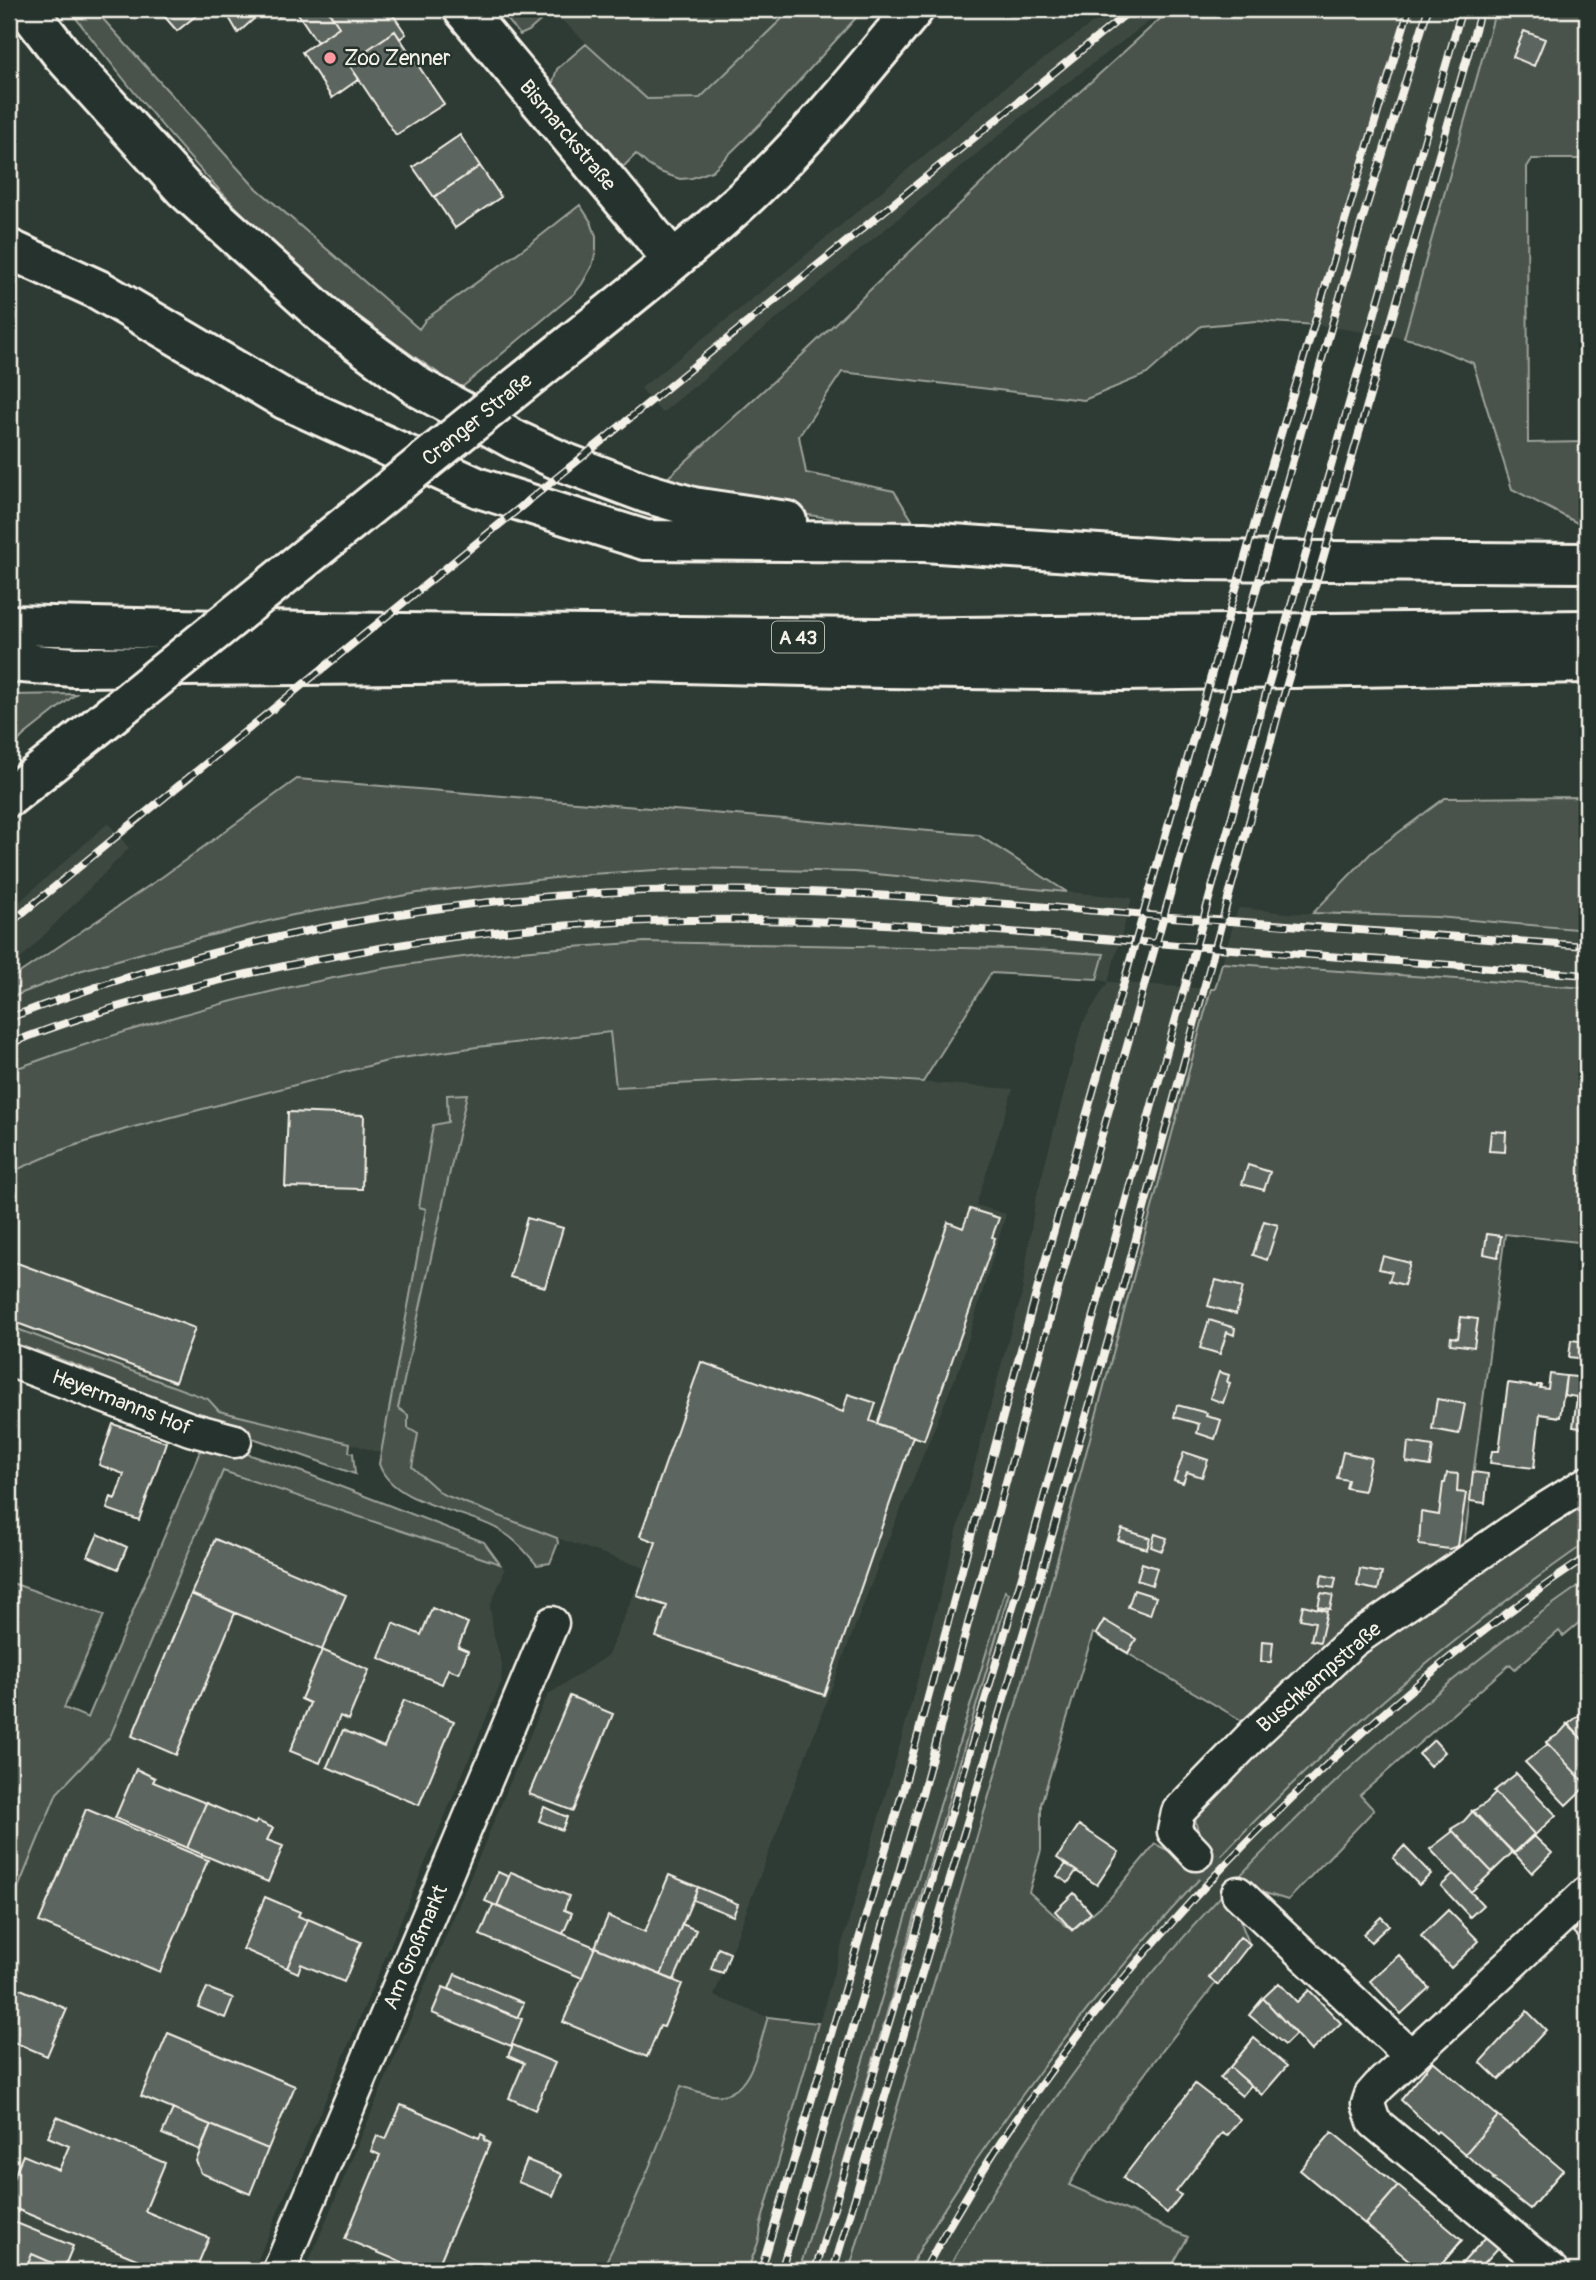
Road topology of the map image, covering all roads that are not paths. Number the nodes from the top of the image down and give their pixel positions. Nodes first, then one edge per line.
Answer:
1 (27, 9) edge
2 (463, 9) edge
3 (914, 9) edge
4 (9, 249) edge
5 (673, 260) junction
6 (924, 542) junction
7 (1587, 563) edge
8 (9, 625) edge
9 (1587, 630) edge
10 (9, 662) edge
11 (1587, 663) edge
12 (74, 667) junction
13 (9, 674) edge
14 (9, 797) edge
15 (9, 1360) edge
16 (235, 1441) dead end
17 (1587, 1483) edge
18 (552, 1623) dead end
19 (1196, 1854) tunnel mouth
20 (1238, 1893) tunnel mouth
21 (1587, 1893) edge
22 (1411, 2056) junction
23 (279, 2271) edge
24 (1553, 2271) edge

1 - 6 main road
2 - 5 main road, Bismarckstraße
3 - 5 main road, Cranger Straße
4 - 6 main road
5 - 14 main road, Cranger Straße, bridge
6 - 7 main road
8 - 9 main road, A 43
10 - 12 main road, A 43
11 - 12 main road, A 43
12 - 13 main road
15 - 16 street, Heyermanns Hof
17 - 19 street, Buschkampstraße
18 - 23 street, Am Großmarkt
20 - 22 street
21 - 22 street
22 - 24 street

